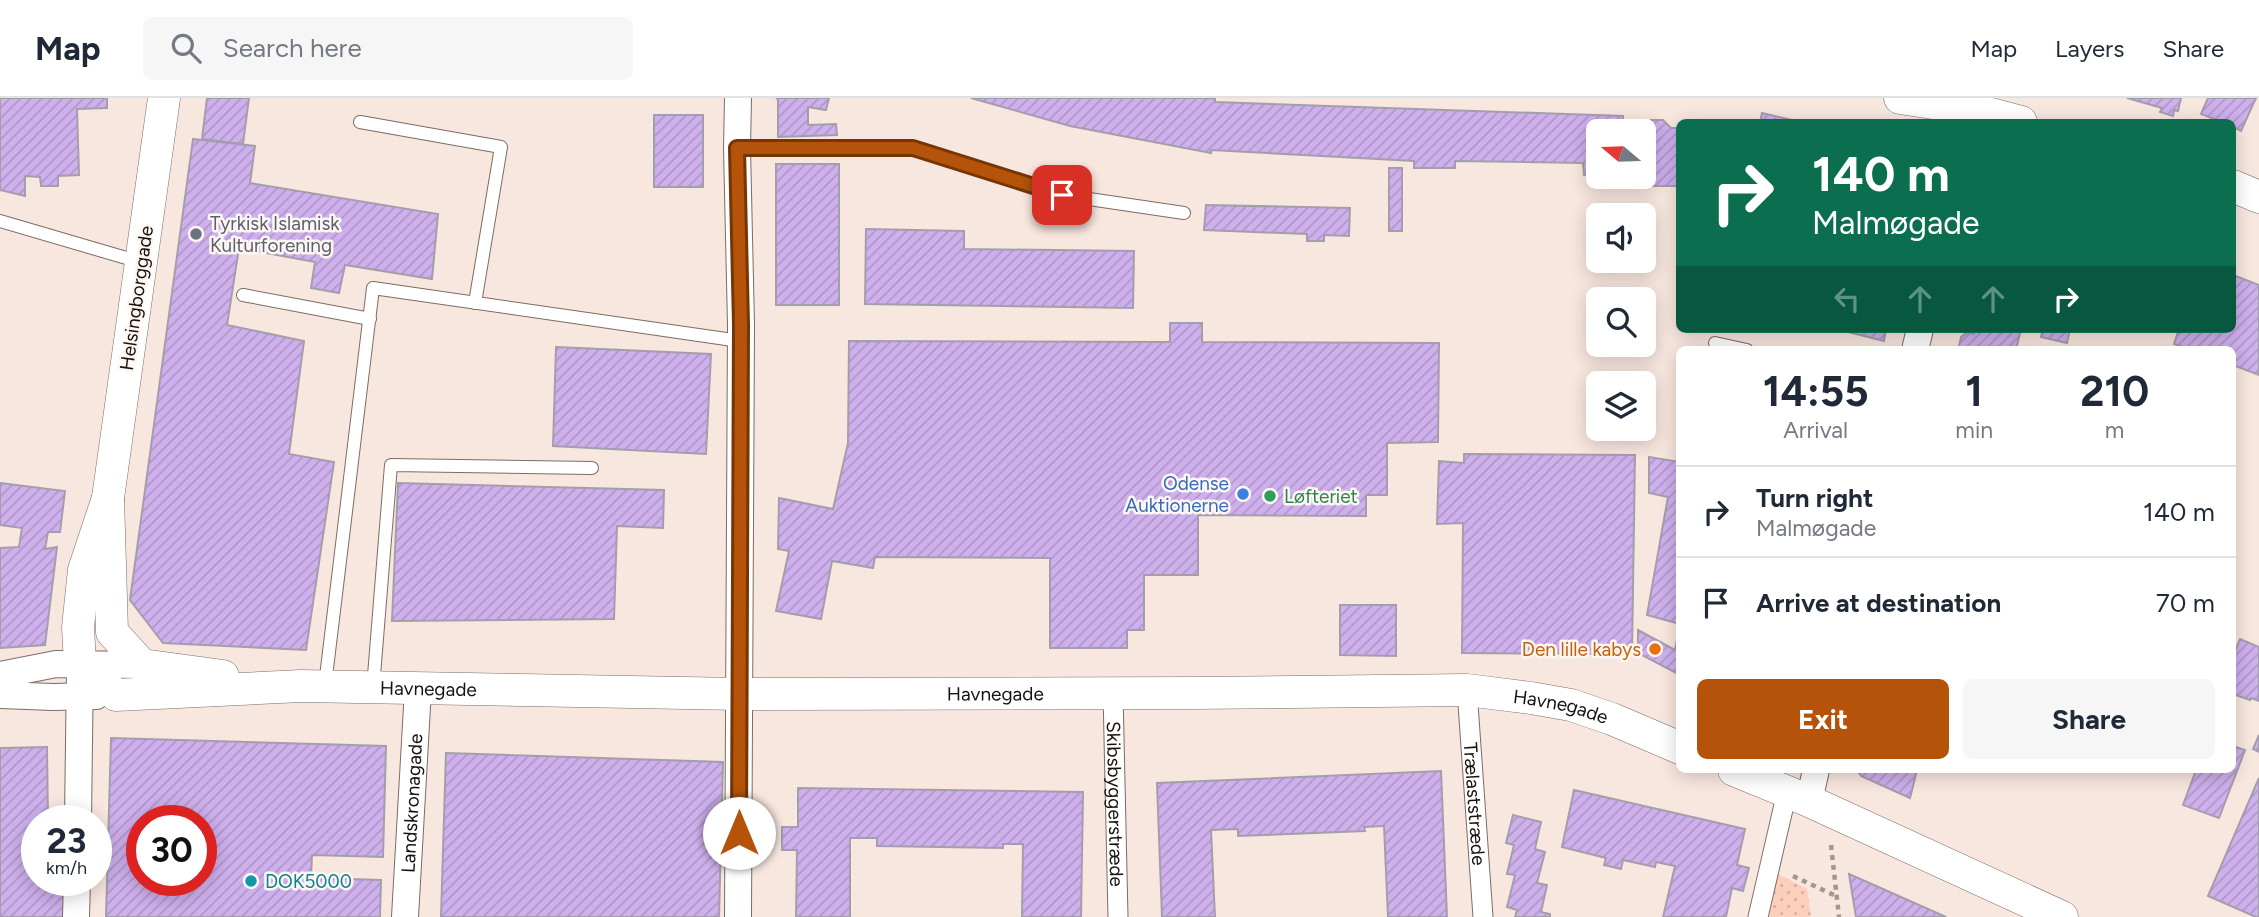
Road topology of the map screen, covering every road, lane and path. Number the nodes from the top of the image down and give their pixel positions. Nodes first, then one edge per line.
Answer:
1 (164, 98) edge
2 (738, 98) edge
3 (1900, 98) edge
4 (1971, 110) edge
5 (2008, 119) edge
6 (360, 122) dead end
7 (737, 148) junction
8 (2236, 187) edge
9 (2259, 197) edge
10 (1184, 213) dead end
11 (0, 221) edge
12 (141, 262) junction
13 (243, 295) dead end
14 (475, 303) junction
15 (370, 318) junction
16 (740, 341) junction
17 (1715, 343) dead end
18 (1729, 346) edge
19 (592, 468) dead end
20 (108, 498) junction
21 (101, 670) junction
22 (0, 675) edge
23 (313, 687) junction
24 (373, 688) junction
25 (418, 689) junction
26 (1468, 690) junction
27 (1113, 692) junction
28 (740, 694) junction
29 (0, 695) edge
30 (1676, 746) edge
31 (1741, 773) edge
32 (1815, 773) edge
33 (1808, 801) junction
34 (80, 805) edge
35 (1770, 865) junction
36 (76, 896) edge
37 (1836, 896) junction
38 (76, 917) edge
39 (405, 917) edge
40 (738, 917) edge
41 (1118, 917) edge
42 (1483, 917) edge
43 (1758, 917) edge
44 (1839, 917) edge
45 (2062, 917) edge

1 - 12 street, Helsingborggade
2 - 7 street
3 - 4 street
4 - 5 street
6 - 14 lane
7 - 10 lane
7 - 16 street
8 - 9 street
11 - 12 lane
12 - 20 street, Helsingborggade
13 - 15 lane
14 - 15 lane
14 - 16 lane
15 - 23 lane
16 - 28 street
17 - 18 lane
19 - 24 lane
20 - 21 street, Helsingborggade
20 - 21 street, Helsingborggade
21 - 22 street, Havnegade
21 - 23 street, Havnegade
21 - 23 street, Havnegade
21 - 29 street, Havnegade
21 - 34 street, Helsingborggade
23 - 24 street, Havnegade
24 - 25 street, Havnegade
25 - 28 street, Havnegade
25 - 39 street, Landskronagade
26 - 27 street, Havnegade
26 - 30 street, Havnegade
26 - 42 street, Trælaststræde
27 - 28 street, Havnegade
27 - 41 street, Skibsbyggerstræde
28 - 40 street
31 - 33 street
32 - 33 street
33 - 35 street
33 - 37 path
33 - 45 street
35 - 37 path
35 - 43 street
36 - 38 street
37 - 44 path

